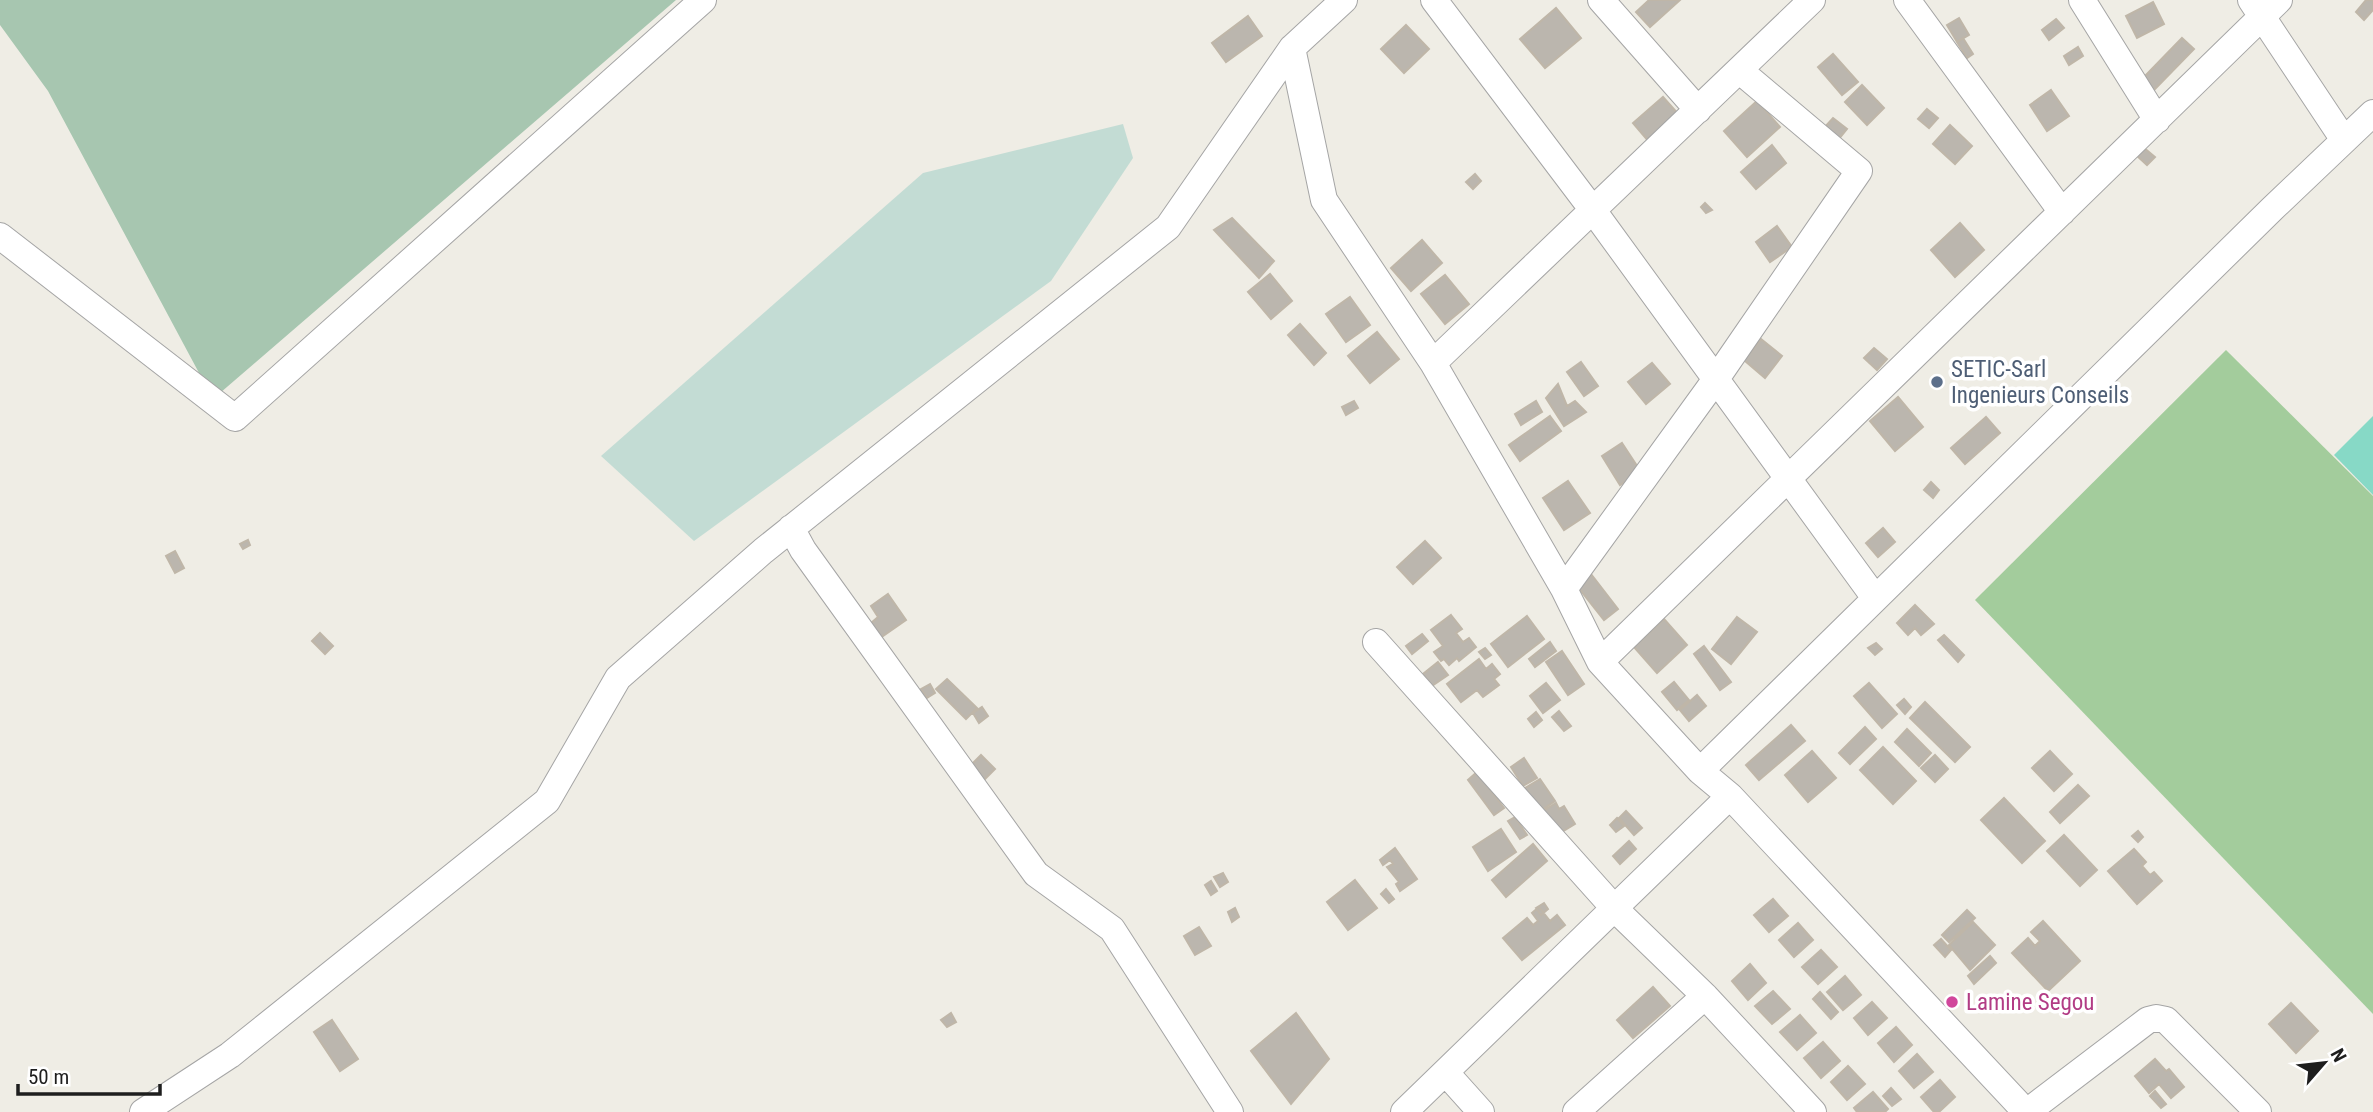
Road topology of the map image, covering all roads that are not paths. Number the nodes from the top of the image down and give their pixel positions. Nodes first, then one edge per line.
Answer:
1 (702, 0) edge
2 (1344, 0) edge
3 (1434, 0) edge
4 (1601, 0) edge
5 (1812, 0) edge
6 (1907, 0) edge
7 (2082, 0) edge
8 (2264, 6) edge
9 (1292, 48) junction
10 (1739, 70) junction
11 (1698, 110) junction
12 (2373, 113) edge
13 (2157, 120) junction
14 (2344, 140) junction
15 (1592, 209) junction
16 (2062, 212) junction
17 (0, 236) edge
18 (1433, 363) junction
19 (1716, 379) junction
20 (1789, 479) junction
21 (791, 528) junction
22 (1564, 589) junction
23 (1875, 598) junction
24 (1376, 642) dead end
25 (1600, 662) junction
26 (1700, 771) junction
27 (1730, 796) junction
28 (1615, 909) junction
29 (1705, 996) junction
30 (1446, 1073) junction
31 (1799, 1107) edge
32 (143, 1112) edge
33 (1230, 1112) edge
34 (1404, 1112) edge
35 (1481, 1112) edge
36 (1576, 1112) edge
37 (2027, 1112) edge
38 (2258, 1112) edge

1 - 17 street
2 - 9 street
3 - 15 street
4 - 11 street
5 - 10 street
6 - 16 street
7 - 13 street
8 - 13 street
8 - 14 street
9 - 18 street
9 - 21 street
10 - 11 street
10 - 19 street
11 - 15 street
12 - 14 street
13 - 16 street
14 - 23 street
15 - 18 street
15 - 19 street
16 - 20 street
18 - 22 street
19 - 20 street
19 - 22 street
20 - 23 street
20 - 25 street
21 - 32 street
21 - 33 street
22 - 25 street
23 - 26 street
24 - 28 street
25 - 26 street
26 - 27 street
27 - 28 street
27 - 37 street
28 - 29 street
28 - 30 street
29 - 31 street
29 - 36 street
30 - 34 street
30 - 35 street
37 - 38 street

